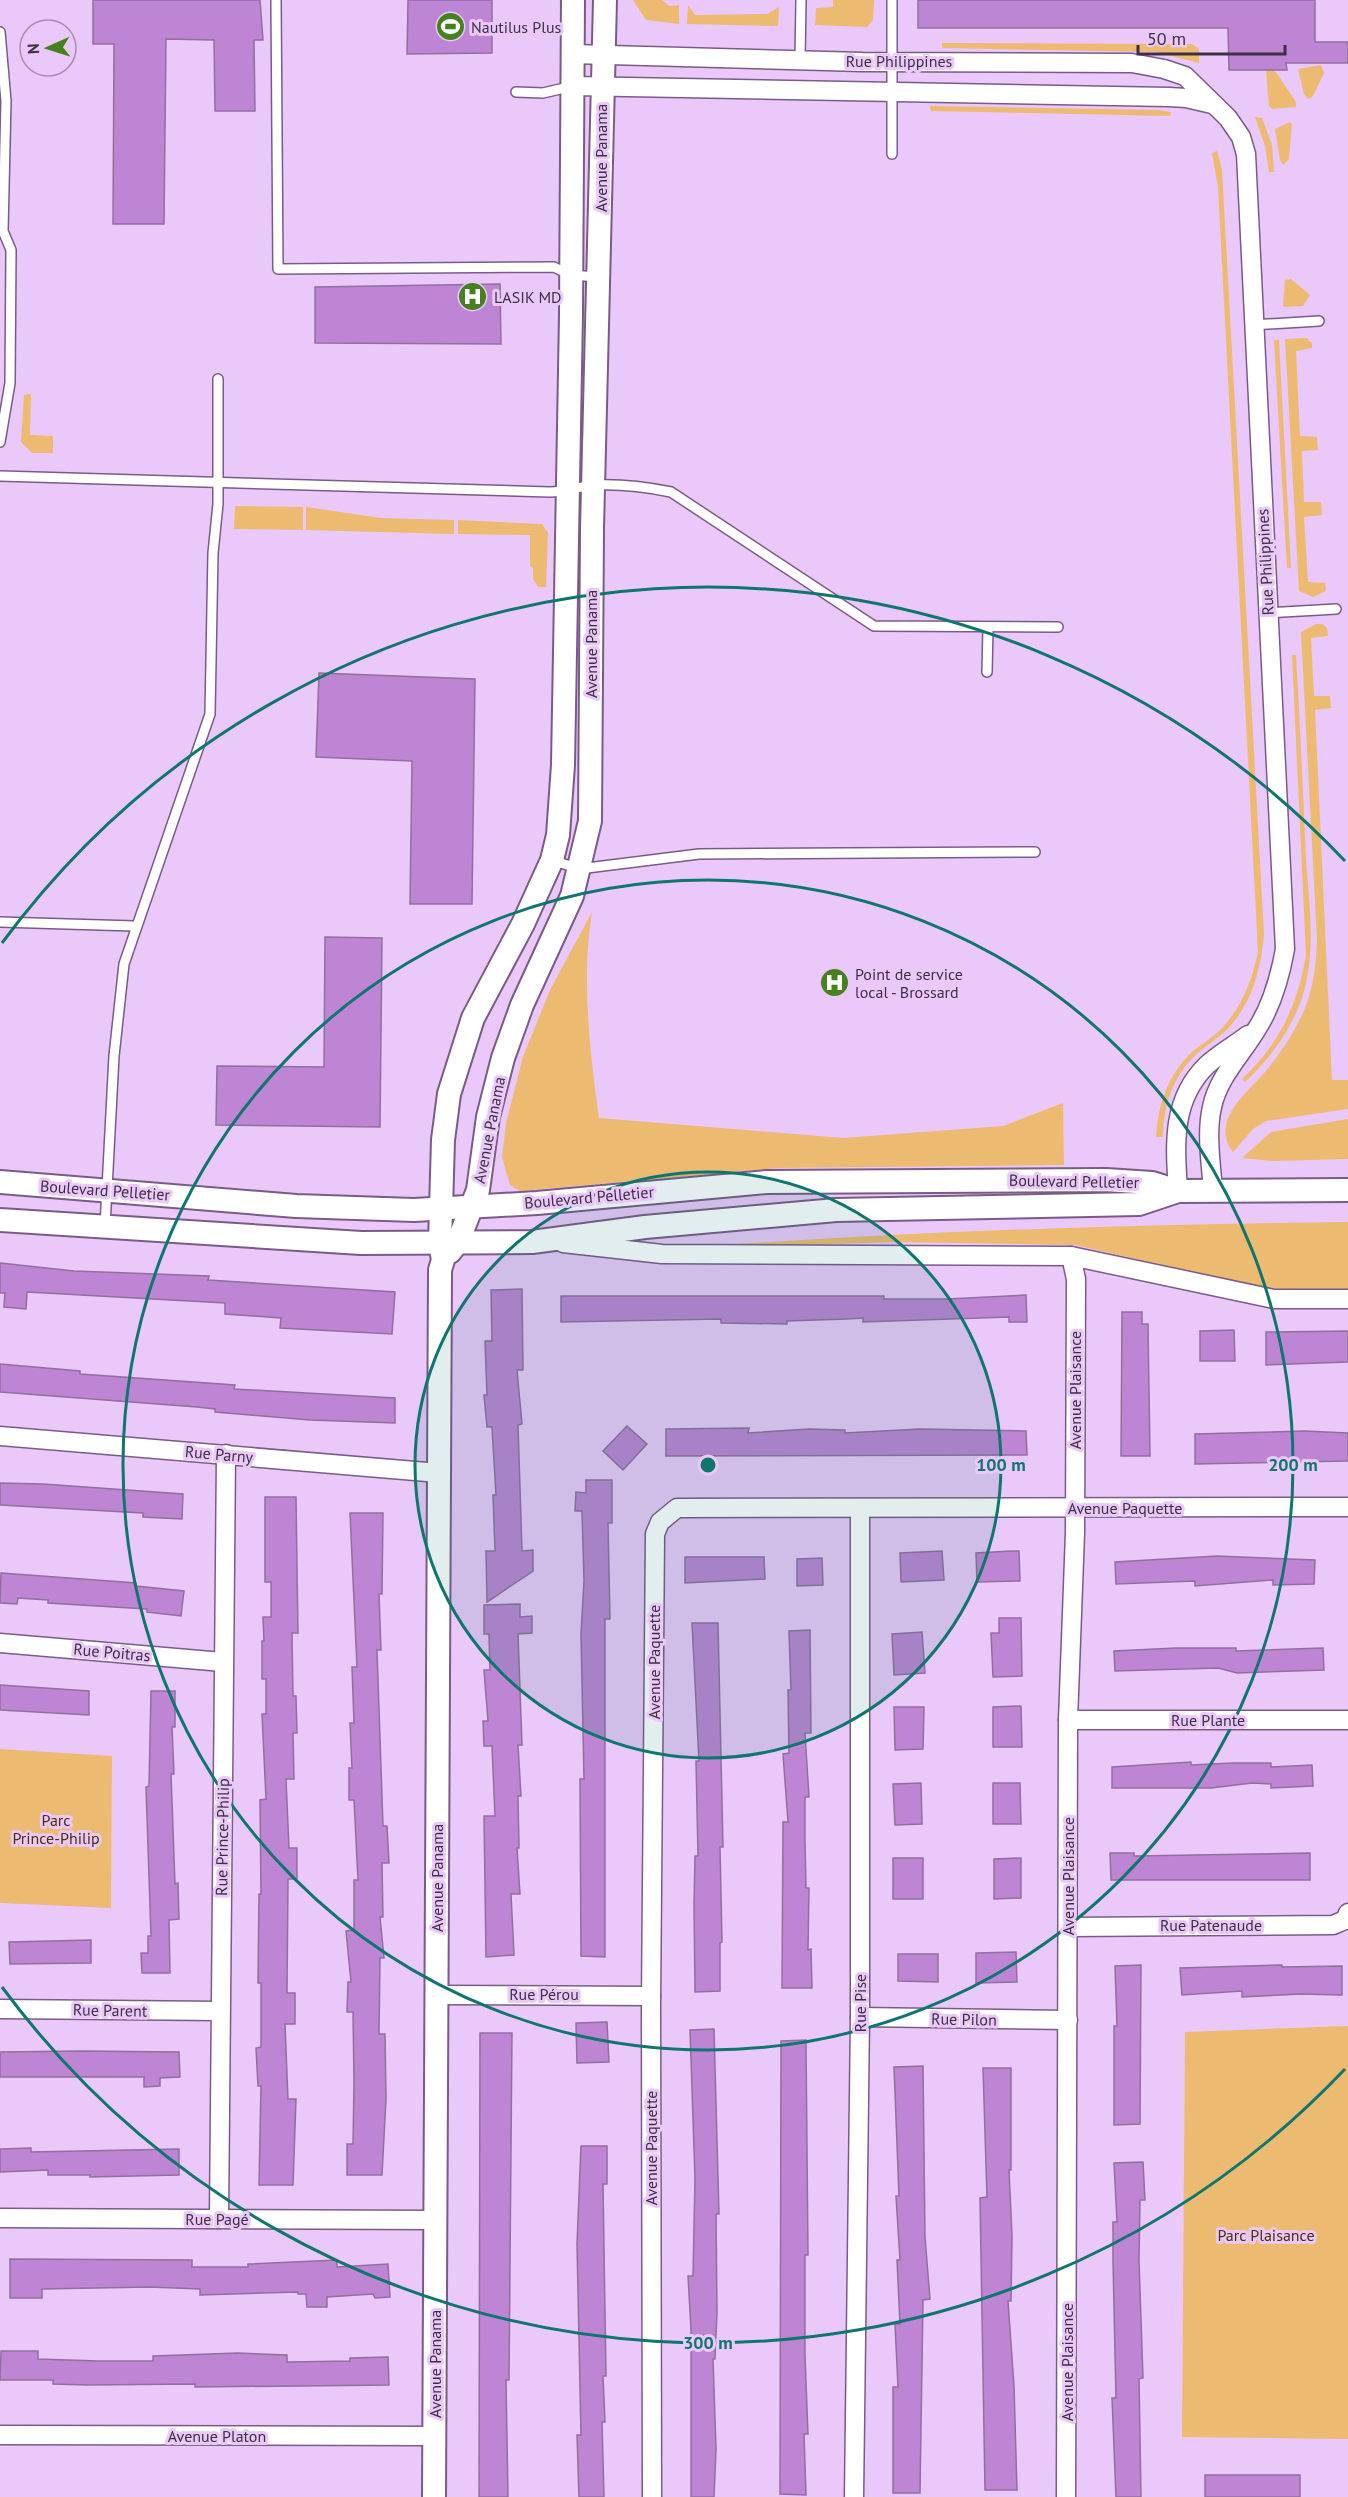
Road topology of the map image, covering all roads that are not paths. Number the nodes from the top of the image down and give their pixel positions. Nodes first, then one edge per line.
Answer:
1 (276, 0) edge
2 (573, 0) edge
3 (605, 0) edge
4 (801, 0) edge
5 (892, 0) edge
6 (0, 32) edge
7 (573, 54) junction
8 (602, 55) junction
9 (800, 60) junction
10 (892, 61) junction
11 (573, 86) junction
12 (602, 87) junction
13 (516, 92) dead end
14 (892, 93) junction
15 (1212, 104) junction
16 (892, 154) dead end
17 (2, 231) edge
18 (570, 275) junction
19 (600, 277) junction
20 (1319, 321) dead end
21 (1252, 325) junction
22 (218, 378) dead end
23 (0, 442) edge
24 (0, 476) edge
25 (218, 480) junction
26 (594, 485) junction
27 (566, 492) junction
28 (1336, 609) dead end
29 (1268, 613) junction
30 (1058, 627) dead end
31 (988, 628) junction
32 (987, 672) dead end
33 (1035, 852) dead end
34 (552, 860) junction
35 (579, 869) junction
36 (0, 922) edge
37 (134, 926) junction
38 (1259, 1026) junction
39 (0, 1182) edge
40 (1213, 1190) junction
41 (1348, 1190) edge
42 (107, 1191) junction
43 (1178, 1191) junction
44 (471, 1208) junction
45 (441, 1209) junction
46 (0, 1220) edge
47 (105, 1226) junction
48 (532, 1242) junction
49 (447, 1248) junction
50 (1071, 1256) junction
51 (1348, 1299) edge
52 (0, 1436) edge
53 (226, 1454) junction
54 (439, 1473) junction
55 (1348, 1507) edge
56 (1075, 1509) junction
57 (860, 1510) junction
58 (0, 1643) edge
59 (223, 1662) junction
60 (1068, 1720) junction
61 (1348, 1720) edge
62 (1348, 1913) edge
63 (1068, 1927) junction
64 (436, 1995) junction
65 (651, 1996) junction
66 (0, 2009) edge
67 (220, 2011) junction
68 (860, 2017) junction
69 (1068, 2020) junction
70 (0, 2218) edge
71 (219, 2219) junction
72 (434, 2220) junction
73 (0, 2435) edge
74 (435, 2436) junction
75 (434, 2497) edge
76 (652, 2497) edge
77 (854, 2497) edge
78 (1066, 2497) edge

1 - 18 lane
2 - 7 street, Avenue Panama
3 - 8 street, Avenue Panama
4 - 9 lane
5 - 10 lane
6 - 17 lane
7 - 8 street, Rue Philippines
7 - 11 street, Avenue Panama
8 - 9 street, Rue Philippines
8 - 12 street, Avenue Panama
9 - 10 street, Rue Philippines
10 - 14 lane
10 - 15 street, Rue Philippines
11 - 12 street, Rue Philippines
11 - 13 lane
11 - 18 street, Avenue Panama
12 - 14 street, Rue Philippines
12 - 19 street, Avenue Panama
14 - 15 street, Rue Philippines
14 - 16 lane
15 - 21 street, Rue Philippines
17 - 23 lane
18 - 19 lane
18 - 27 street, Avenue Panama
19 - 26 street, Avenue Panama
20 - 21 lane
21 - 29 street, Rue Philippines
22 - 25 lane
24 - 25 lane
25 - 27 lane
25 - 37 lane
26 - 27 lane
26 - 31 lane
26 - 35 street, Avenue Panama
27 - 34 street, Avenue Panama
28 - 29 lane
29 - 38 street, Rue Philippines
30 - 31 lane
31 - 32 lane
33 - 35 lane
34 - 35 lane
34 - 45 street, Avenue Panama
35 - 44 street, Avenue Panama
36 - 37 lane
37 - 42 lane
38 - 40 street, Rue Philippines
38 - 43 street
39 - 42 street, Boulevard Pelletier
40 - 41 street, Boulevard Pelletier
40 - 43 street, Boulevard Pelletier
42 - 45 street, Boulevard Pelletier
42 - 47 lane
43 - 44 street, Boulevard Pelletier
43 - 48 street, Boulevard Pelletier
44 - 45 street, Boulevard Pelletier
44 - 49 street, Avenue Panama
45 - 49 street, Avenue Panama
46 - 47 street, Boulevard Pelletier
47 - 49 street, Boulevard Pelletier
48 - 49 street, Boulevard Pelletier
48 - 50 street, Boulevard Pelletier
49 - 54 street, Avenue Panama
50 - 51 street, Boulevard Pelletier
50 - 56 street, Avenue Plaisance
52 - 53 street, Rue Parny
53 - 54 street, Rue Parny
53 - 59 street, Rue Prince-Philip
54 - 64 street, Avenue Panama
55 - 56 street, Avenue Paquette
56 - 57 street, Avenue Paquette
56 - 60 street, Avenue Plaisance
57 - 65 street, Avenue Paquette
57 - 68 street, Rue Pise
58 - 59 street, Rue Poitras
59 - 67 street, Rue Prince-Philip
60 - 61 street, Rue Plante
60 - 63 street, Avenue Plaisance
62 - 63 street, Rue Patenaude
63 - 69 street, Avenue Plaisance
64 - 65 street, Rue Pérou
64 - 72 street, Avenue Panama
65 - 76 street, Avenue Paquette
66 - 67 street, Rue Parent
67 - 71 street, Rue Prince-Philip
68 - 69 street, Rue Pilon
68 - 77 street, Rue Pise
69 - 78 street, Avenue Plaisance
70 - 71 street, Rue Pagé
71 - 72 street, Rue Pagé
72 - 74 street, Avenue Panama
73 - 74 street, Avenue Platon
74 - 75 street, Avenue Panama

